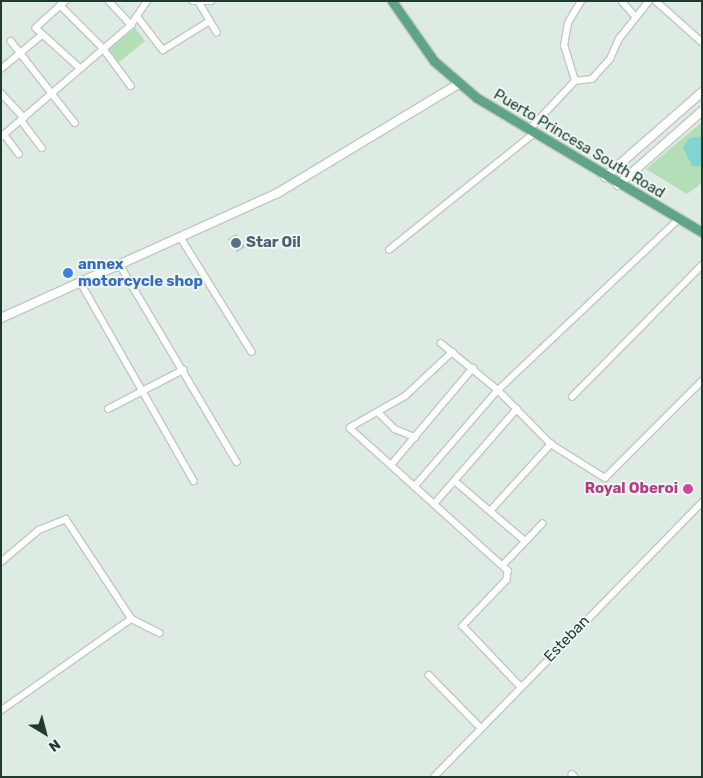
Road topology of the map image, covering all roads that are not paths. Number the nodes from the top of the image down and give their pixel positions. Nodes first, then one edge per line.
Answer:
1 (109, 1) edge
2 (147, 1) edge
3 (193, 1) edge
4 (211, 1) edge
5 (392, 1) edge
6 (581, 1) edge
7 (622, 1) edge
8 (648, 1) edge
9 (656, 1) edge
10 (63, 3) edge
11 (200, 4) junction
12 (137, 16) junction
13 (635, 16) junction
14 (210, 21) junction
15 (131, 25) junction
16 (217, 32) dead end
17 (42, 35) junction
18 (11, 41) dead end
19 (702, 42) edge
20 (103, 48) junction
21 (20, 52) junction
22 (80, 68) junction
23 (1, 69) edge
24 (575, 81) junction
25 (458, 84) junction
26 (131, 86) dead end
27 (702, 92) edge
28 (1, 93) edge
29 (51, 93) junction
30 (702, 111) edge
31 (22, 119) junction
32 (74, 123) dead end
33 (530, 134) junction
34 (2, 135) edge
35 (42, 148) dead end
36 (19, 154) dead end
37 (605, 177) junction
38 (618, 184) junction
39 (679, 219) junction
40 (702, 232) edge
41 (181, 238) junction
42 (389, 250) dead end
43 (120, 265) junction
44 (702, 265) edge
45 (81, 283) junction
46 (1, 318) edge
47 (441, 343) dead end
48 (252, 352) dead end
49 (452, 352) junction
50 (473, 368) junction
51 (183, 370) junction
52 (702, 381) edge
53 (142, 390) junction
54 (498, 390) junction
55 (572, 397) dead end
56 (108, 409) dead end
57 (517, 409) junction
58 (378, 412) junction
59 (415, 437) junction
60 (551, 444) junction
61 (237, 462) dead end
62 (391, 465) junction
63 (455, 481) junction
64 (194, 482) dead end
65 (415, 486) junction
66 (702, 502) edge
67 (434, 504) junction
68 (490, 511) junction
69 (542, 524) dead end
70 (524, 540) junction
71 (1, 562) edge
72 (503, 564) junction
73 (132, 619) junction
74 (160, 633) dead end
75 (429, 675) dead end
76 (521, 686) junction
77 (1, 711) edge
78 (481, 728) junction
79 (434, 777) edge

1 - 15 street
2 - 12 street
3 - 11 street
4 - 11 street
5 - 25 main road, Puerto Princesa South Road
6 - 24 street
7 - 13 street
8 - 13 street
9 - 19 street
10 - 17 street
10 - 20 street
11 - 14 street
12 - 14 street
12 - 15 street
13 - 24 street
14 - 16 street
15 - 20 street
17 - 21 street
17 - 22 street
18 - 21 street
20 - 22 street
20 - 26 street
21 - 23 street
21 - 29 street
22 - 29 street
24 - 33 street
25 - 33 main road, Puerto Princesa South Road
25 - 41 street
27 - 37 street
28 - 31 street
29 - 31 street
29 - 32 street
30 - 38 street
31 - 34 street
31 - 35 street
33 - 37 main road, Puerto Princesa South Road
33 - 42 street
34 - 36 street
37 - 38 main road, Puerto Princesa South Road
38 - 39 main road, Puerto Princesa South Road
39 - 40 main road, Puerto Princesa South Road
39 - 54 street
41 - 43 street
41 - 48 street
43 - 45 street
43 - 51 street
44 - 55 street
45 - 46 street
45 - 53 street
47 - 49 street
49 - 50 street
49 - 58 street
50 - 54 street
50 - 59 street
51 - 53 street
51 - 61 street
52 - 60 street
53 - 56 street
53 - 64 street
54 - 57 street
54 - 65 street
57 - 60 street
57 - 63 street
58 - 59 street
58 - 62 street
59 - 62 street
60 - 68 street
62 - 65 street
63 - 67 street
63 - 68 street
65 - 67 street
66 - 76 street, Esteban
67 - 72 street
68 - 70 street
69 - 70 street
70 - 72 street
71 - 73 street
72 - 76 street
73 - 74 street
73 - 77 street
75 - 78 street
76 - 78 street, Esteban
78 - 79 street, Esteban

